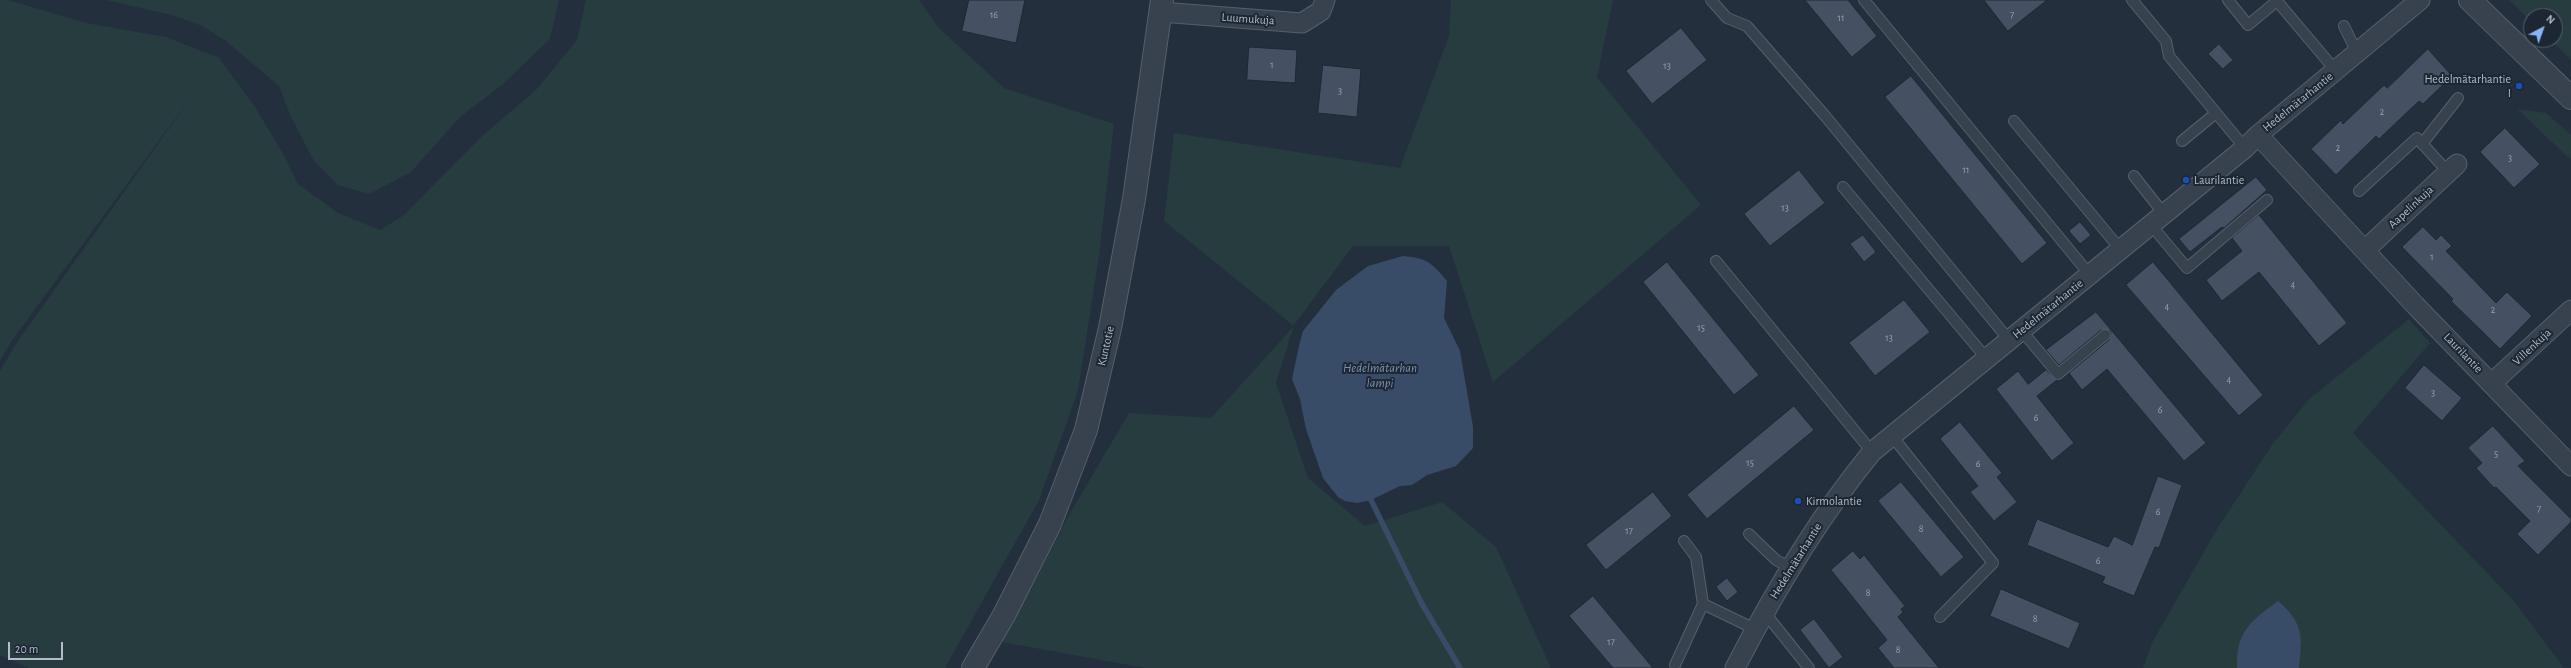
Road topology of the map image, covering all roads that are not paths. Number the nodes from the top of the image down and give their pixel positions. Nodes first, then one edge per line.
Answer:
1 (1325, 0) edge
2 (1711, 0) edge
3 (1864, 0) edge
4 (2132, 0) edge
5 (2228, 0) edge
6 (2420, 0) edge
7 (2470, 0) edge
8 (2277, 1) edge
9 (1161, 6) edge
10 (2344, 26) dead end
11 (2356, 53) junction
12 (2336, 71) junction
13 (2458, 98) dead end
14 (2571, 98) edge
15 (2216, 113) junction
16 (2014, 121) dead end
17 (2258, 135) junction
18 (2182, 141) dead end
19 (2422, 144) junction
20 (2245, 148) junction
21 (2453, 168) joint
22 (2134, 176) dead end
23 (1843, 187) dead end
24 (2359, 191) dead end
25 (2267, 200) dead end
26 (2158, 220) junction
27 (2121, 250) junction
28 (2365, 250) junction
29 (1716, 261) dead end
30 (2090, 275) junction
31 (2571, 310) edge
32 (2015, 335) junction
33 (2105, 335) dead end
34 (1987, 359) junction
35 (2492, 383) junction
36 (1892, 436) junction
37 (1872, 452) junction
38 (2571, 466) edge
39 (1749, 534) dead end
40 (1684, 541) dead end
41 (1791, 568) junction
42 (1703, 604) junction
43 (1940, 617) dead end
44 (1760, 621) junction
45 (1674, 664) dead end
46 (973, 668) edge
47 (1735, 668) edge
48 (1809, 668) edge

1 - 9 street, Luumukuja
2 - 32 lane
3 - 30 lane
4 - 15 lane
5 - 8 lane
6 - 11 street, Hedelmätarhantie
7 - 14 street
8 - 12 lane
9 - 46 street, Kuntotie
10 - 11 lane
11 - 12 street, Hedelmätarhantie
12 - 17 street, Hedelmätarhantie
13 - 19 lane
15 - 18 lane
15 - 20 lane
16 - 27 lane
17 - 20 street, Hedelmätarhantie
17 - 28 street, Laurilantie
19 - 21 lane
19 - 24 lane
20 - 26 street, Hedelmätarhantie
21 - 28 street, Aapelinkuja
22 - 26 lane
23 - 34 lane
25 - 26 lane
26 - 27 street, Hedelmätarhantie
27 - 30 street, Hedelmätarhantie
28 - 35 street, Laurilantie
29 - 37 lane
30 - 32 street, Hedelmätarhantie
31 - 35 street, Villenkuja
32 - 33 lane
32 - 34 street, Hedelmätarhantie
34 - 36 street, Hedelmätarhantie
35 - 38 street, Laurilantie
36 - 37 street, Hedelmätarhantie
36 - 43 lane
37 - 41 street, Hedelmätarhantie
39 - 41 lane
40 - 42 lane
41 - 44 street, Hedelmätarhantie
42 - 44 lane
42 - 45 lane
44 - 47 street, Hedelmätarhantie
44 - 48 lane

